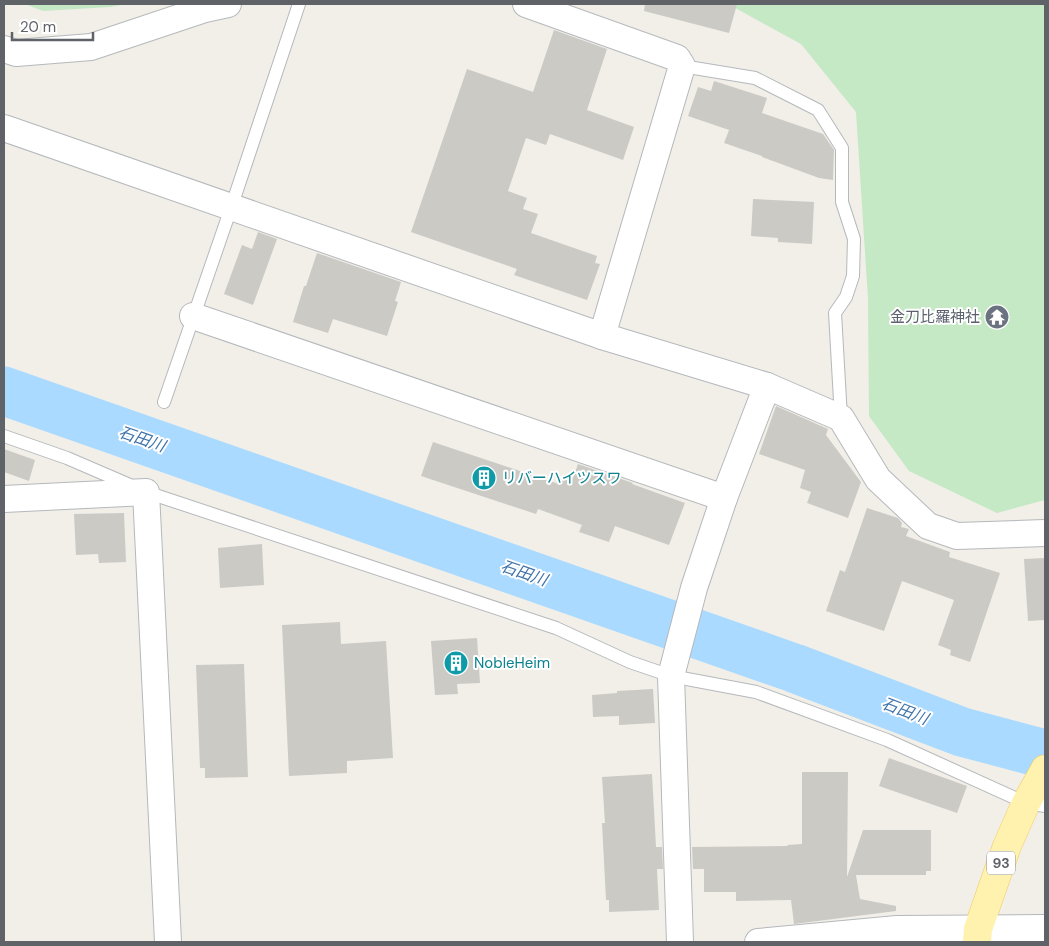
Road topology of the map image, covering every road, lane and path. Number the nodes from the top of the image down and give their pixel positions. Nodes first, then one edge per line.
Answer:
1 (228, 4) edge
2 (299, 4) edge
3 (526, 4) edge
4 (4, 49) edge
5 (682, 66) junction
6 (4, 128) edge
7 (231, 208) junction
8 (193, 316) junction
9 (602, 336) junction
10 (767, 386) junction
11 (164, 402) dead end
12 (841, 418) junction
13 (4, 436) edge
14 (146, 492) junction
15 (724, 498) junction
16 (4, 499) edge
17 (1045, 532) edge
18 (671, 676) junction
19 (1038, 791) edge
20 (1045, 928) edge
21 (978, 935) edge
22 (168, 942) edge
23 (680, 942) edge
24 (758, 942) edge

1 - 4 street
2 - 7 lane
3 - 5 street
5 - 9 street
5 - 12 lane
6 - 7 street
7 - 8 lane
7 - 9 street
8 - 11 lane
8 - 15 street
9 - 10 street
10 - 12 street
10 - 15 street
12 - 17 street
13 - 14 lane
14 - 16 street
14 - 18 lane
14 - 22 street
15 - 18 street
18 - 19 lane
18 - 23 street
19 - 21 main road, 93
20 - 21 street
21 - 24 street

